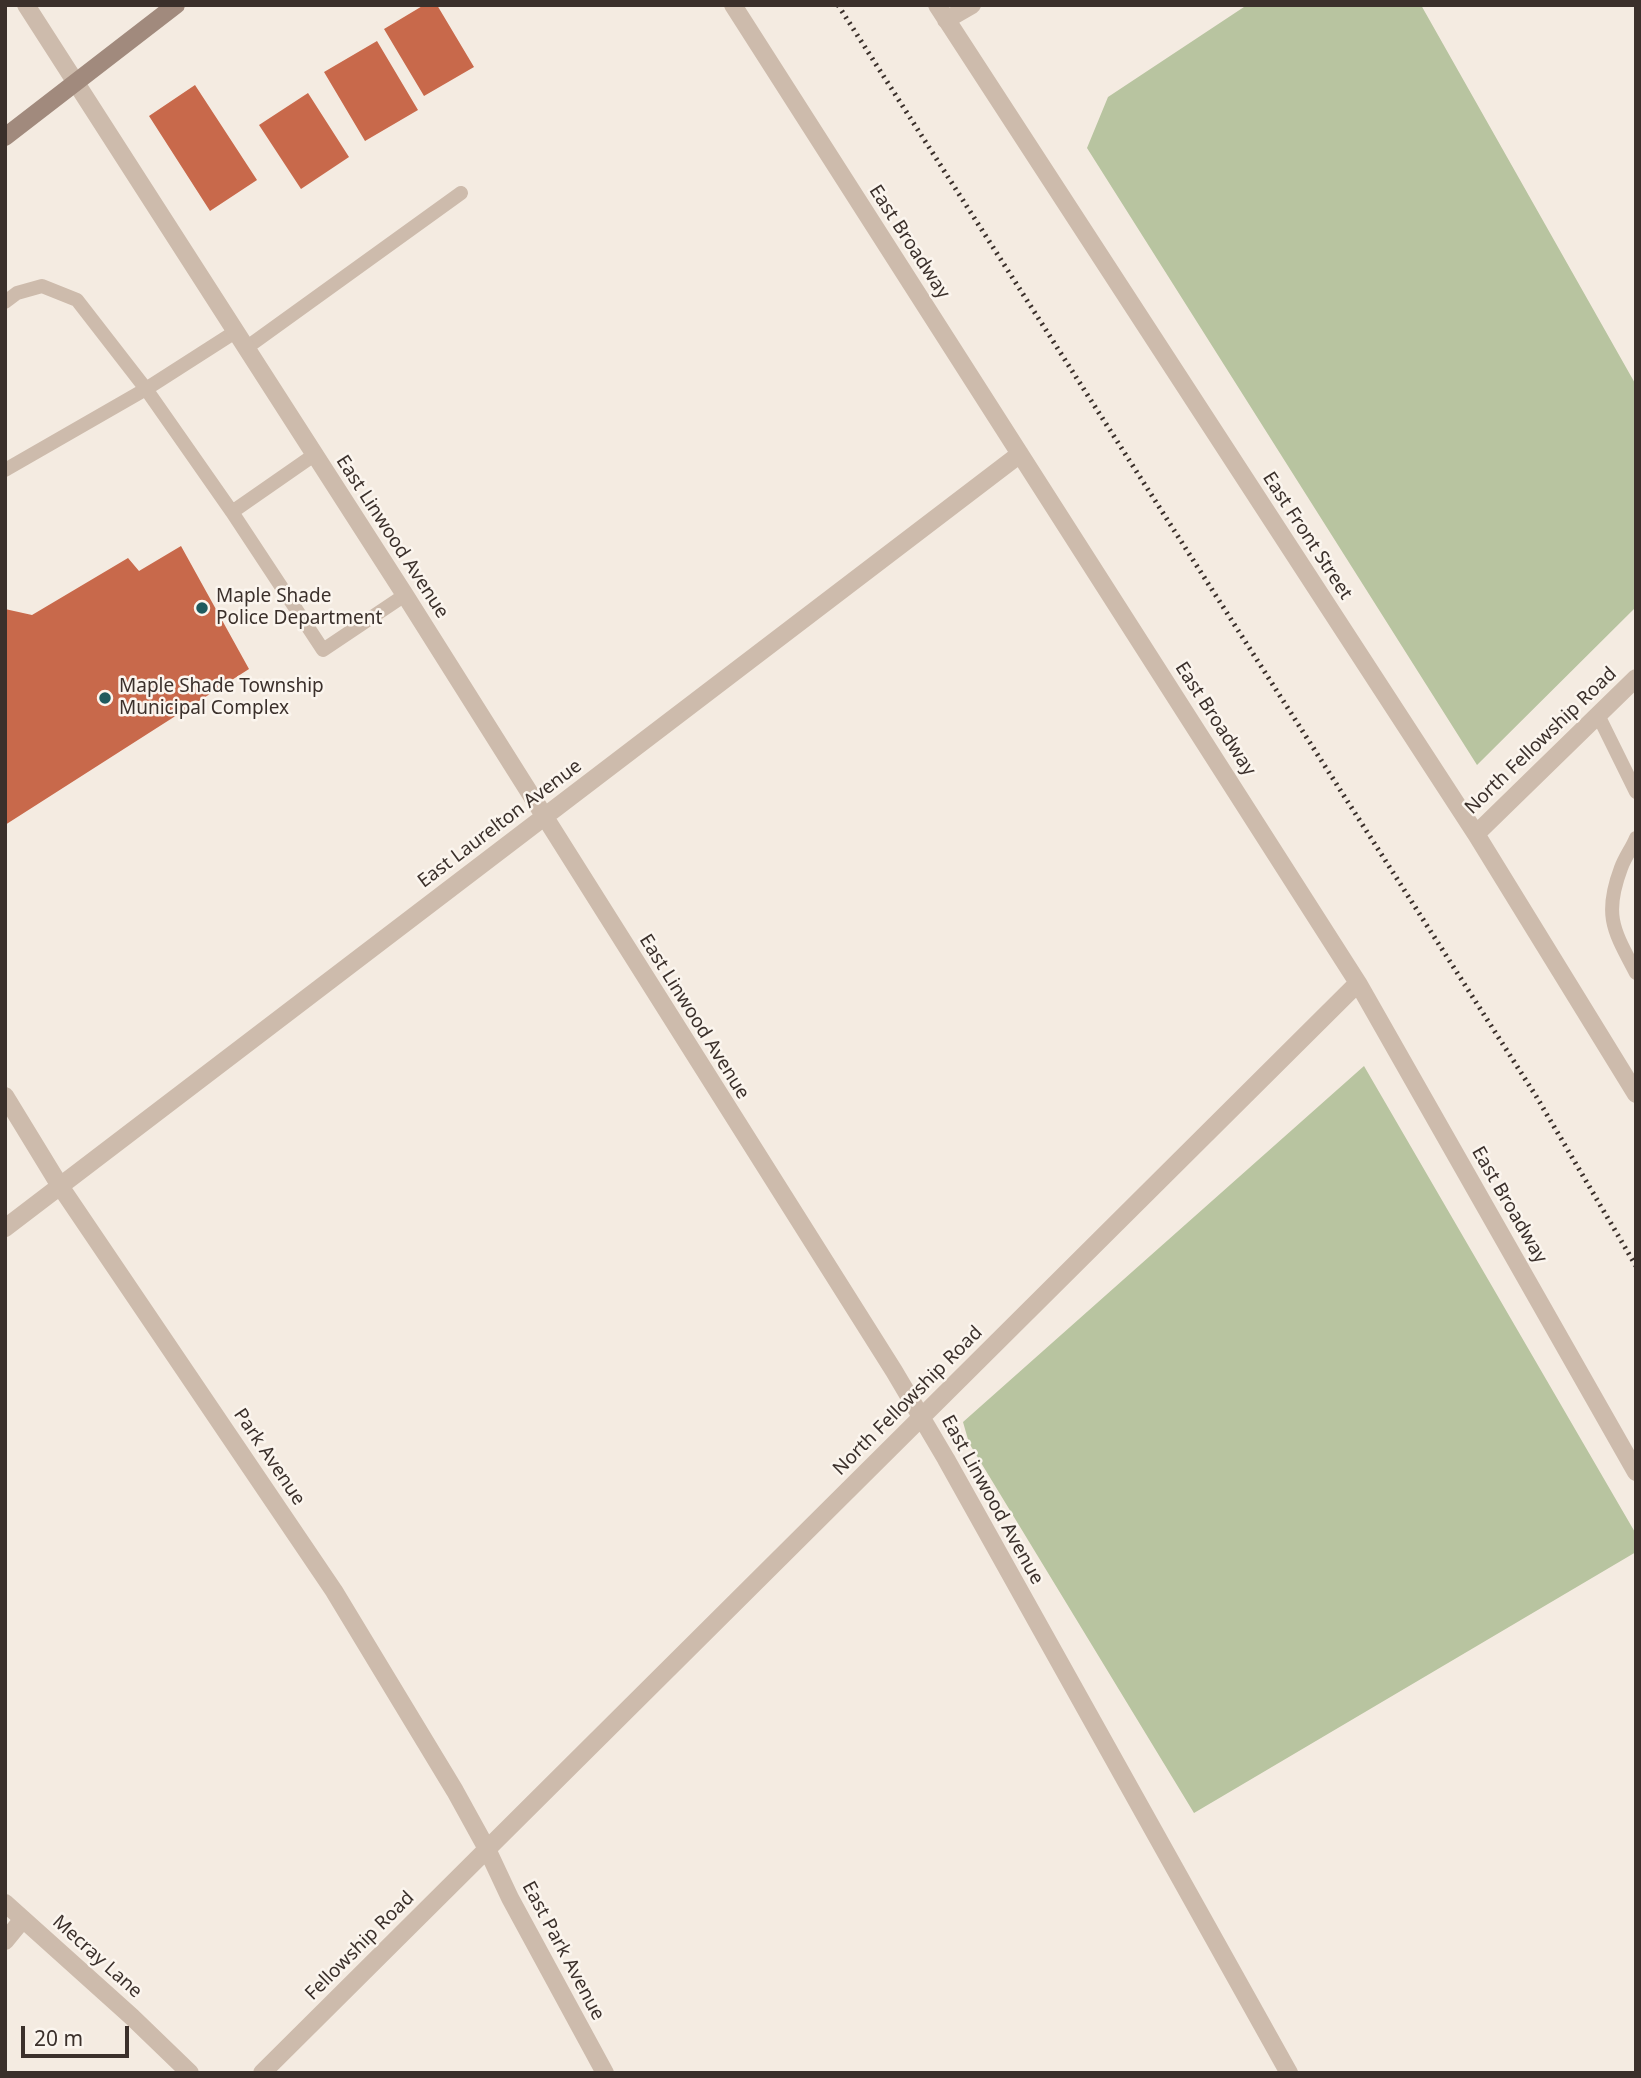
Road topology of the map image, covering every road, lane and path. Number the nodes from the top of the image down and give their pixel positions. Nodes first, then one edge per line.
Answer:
1 (26, 5) edge
2 (176, 5) edge
3 (733, 5) edge
4 (972, 5) edge
5 (941, 13) edge
6 (76, 82) junction
7 (5, 137) edge
8 (461, 193) dead end
9 (5, 302) edge
10 (235, 332) junction
11 (246, 348) junction
12 (146, 389) junction
13 (1020, 454) junction
14 (314, 455) junction
15 (5, 470) edge
16 (232, 512) junction
17 (405, 596) junction
18 (1636, 678) edge
19 (1598, 715) junction
20 (1636, 792) edge
21 (543, 818) junction
22 (1476, 834) junction
23 (1636, 838) edge
24 (1636, 973) edge
25 (1359, 982) junction
26 (1636, 1094) edge
27 (5, 1096) edge
28 (60, 1186) junction
29 (5, 1228) edge
30 (921, 1418) junction
31 (1636, 1472) edge
32 (487, 1849) junction
33 (5, 1903) edge
34 (23, 1919) junction
35 (5, 1941) edge
36 (190, 2073) edge
37 (262, 2073) edge
38 (605, 2073) edge
39 (1289, 2073) edge

1 - 6 street, East Linwood Avenue
2 - 6 street
3 - 13 street, East Broadway
4 - 5 street
5 - 22 street, East Front Street
6 - 7 street
6 - 10 street, East Linwood Avenue
8 - 11 lane
9 - 12 lane
10 - 11 street, East Linwood Avenue
10 - 12 lane
11 - 14 street, East Linwood Avenue
12 - 15 lane
12 - 16 lane
13 - 21 street, East Laurelton Avenue
13 - 25 street, East Broadway
14 - 16 lane
14 - 17 street, East Linwood Avenue
16 - 17 lane
17 - 21 street, East Linwood Avenue
18 - 19 street, North Fellowship Road
19 - 20 lane
19 - 22 street, North Fellowship Road
21 - 28 street, East Laurelton Avenue
21 - 30 street, East Linwood Avenue
22 - 26 street, East Front Street
23 - 24 lane
25 - 30 street, North Fellowship Road
25 - 31 street, East Broadway
27 - 28 street, Park Avenue
28 - 29 street, East Laurelton Avenue
28 - 32 street, Park Avenue
30 - 32 street, North Fellowship Road
30 - 39 street, East Linwood Avenue
32 - 37 street, Fellowship Road
32 - 38 street, East Park Avenue
33 - 34 street, Mecray Lane
34 - 35 street
34 - 36 street, Mecray Lane

